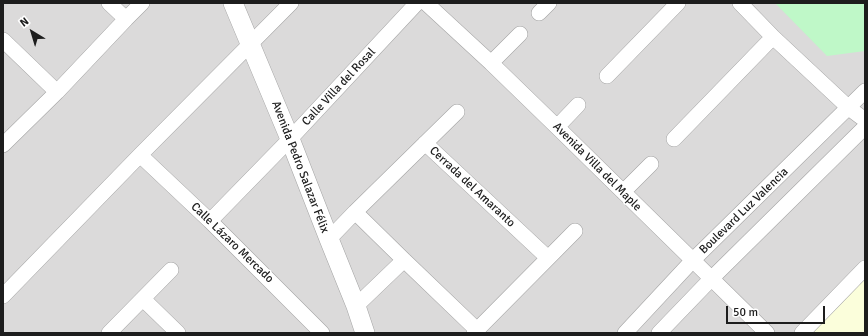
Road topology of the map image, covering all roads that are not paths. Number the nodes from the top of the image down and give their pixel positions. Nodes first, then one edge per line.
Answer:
1 (109, 3) edge
2 (142, 3) edge
3 (233, 3) edge
4 (291, 3) edge
5 (417, 3) edge
6 (426, 3) edge
7 (678, 3) edge
8 (746, 5) edge
9 (126, 19) junction
10 (520, 34) dead end
11 (774, 37) junction
12 (3, 40) edge
13 (251, 44) junction
14 (491, 63) junction
15 (607, 76) dead end
16 (865, 91) edge
17 (57, 92) junction
18 (578, 105) dead end
19 (849, 108) junction
20 (457, 112) dead end
21 (865, 120) edge
22 (865, 126) edge
23 (557, 127) junction
24 (290, 139) junction
25 (674, 139) dead end
26 (425, 144) junction
27 (3, 145) edge
28 (140, 155) junction
29 (651, 164) dead end
30 (623, 192) junction
31 (355, 212) junction
32 (210, 221) junction
33 (575, 231) dead end
34 (328, 239) junction
35 (548, 258) junction
36 (404, 260) junction
37 (693, 260) junction
38 (865, 268) edge
39 (171, 270) dead end
40 (711, 279) junction
41 (3, 296) edge
42 (143, 299) junction
43 (356, 306) junction
44 (476, 331) edge
45 (109, 333) edge
46 (178, 333) edge
47 (322, 333) edge
48 (366, 333) edge
49 (625, 333) edge
50 (659, 333) edge
51 (766, 333) edge
52 (802, 333) edge

1 - 9 street
2 - 9 street
3 - 13 street, Avenida Pedro Salazar Félix
4 - 13 street
5 - 24 street, Calle Villa del Rosal
6 - 14 street, Avenida Villa del Maple
7 - 15 street
8 - 11 street
9 - 17 street
10 - 14 street
11 - 19 street
11 - 25 street
12 - 17 street
13 - 24 street, Avenida Pedro Salazar Félix
13 - 28 street
14 - 23 street, Avenida Villa del Maple
16 - 19 street, Boulevard Luz Valencia
17 - 27 street
18 - 23 street
19 - 21 street
19 - 37 street, Boulevard Luz Valencia
20 - 26 street
22 - 40 street, Boulevard Luz Valencia
23 - 30 street, Avenida Villa del Maple
24 - 32 street, Calle Villa del Rosal
24 - 34 street, Avenida Pedro Salazar Félix
26 - 31 street, Cerrada del Amaranto
26 - 35 street, Cerrada del Amaranto
28 - 32 street, Calle Lázaro Mercado
28 - 41 street
29 - 30 street
30 - 37 street, Avenida Villa del Maple
31 - 34 street, Cerrada del Amaranto
31 - 36 street
32 - 47 street, Calle Lázaro Mercado
33 - 35 street
34 - 43 street, Avenida Pedro Salazar Félix
35 - 44 street
36 - 43 street
36 - 44 street
37 - 40 street, Avenida Villa del Maple
37 - 49 street, Boulevard Luz Valencia
38 - 52 street
39 - 42 street
40 - 50 street, Boulevard Luz Valencia
40 - 51 street, Avenida Villa del Maple
42 - 45 street
42 - 46 street
43 - 48 street, Avenida Pedro Salazar Félix

